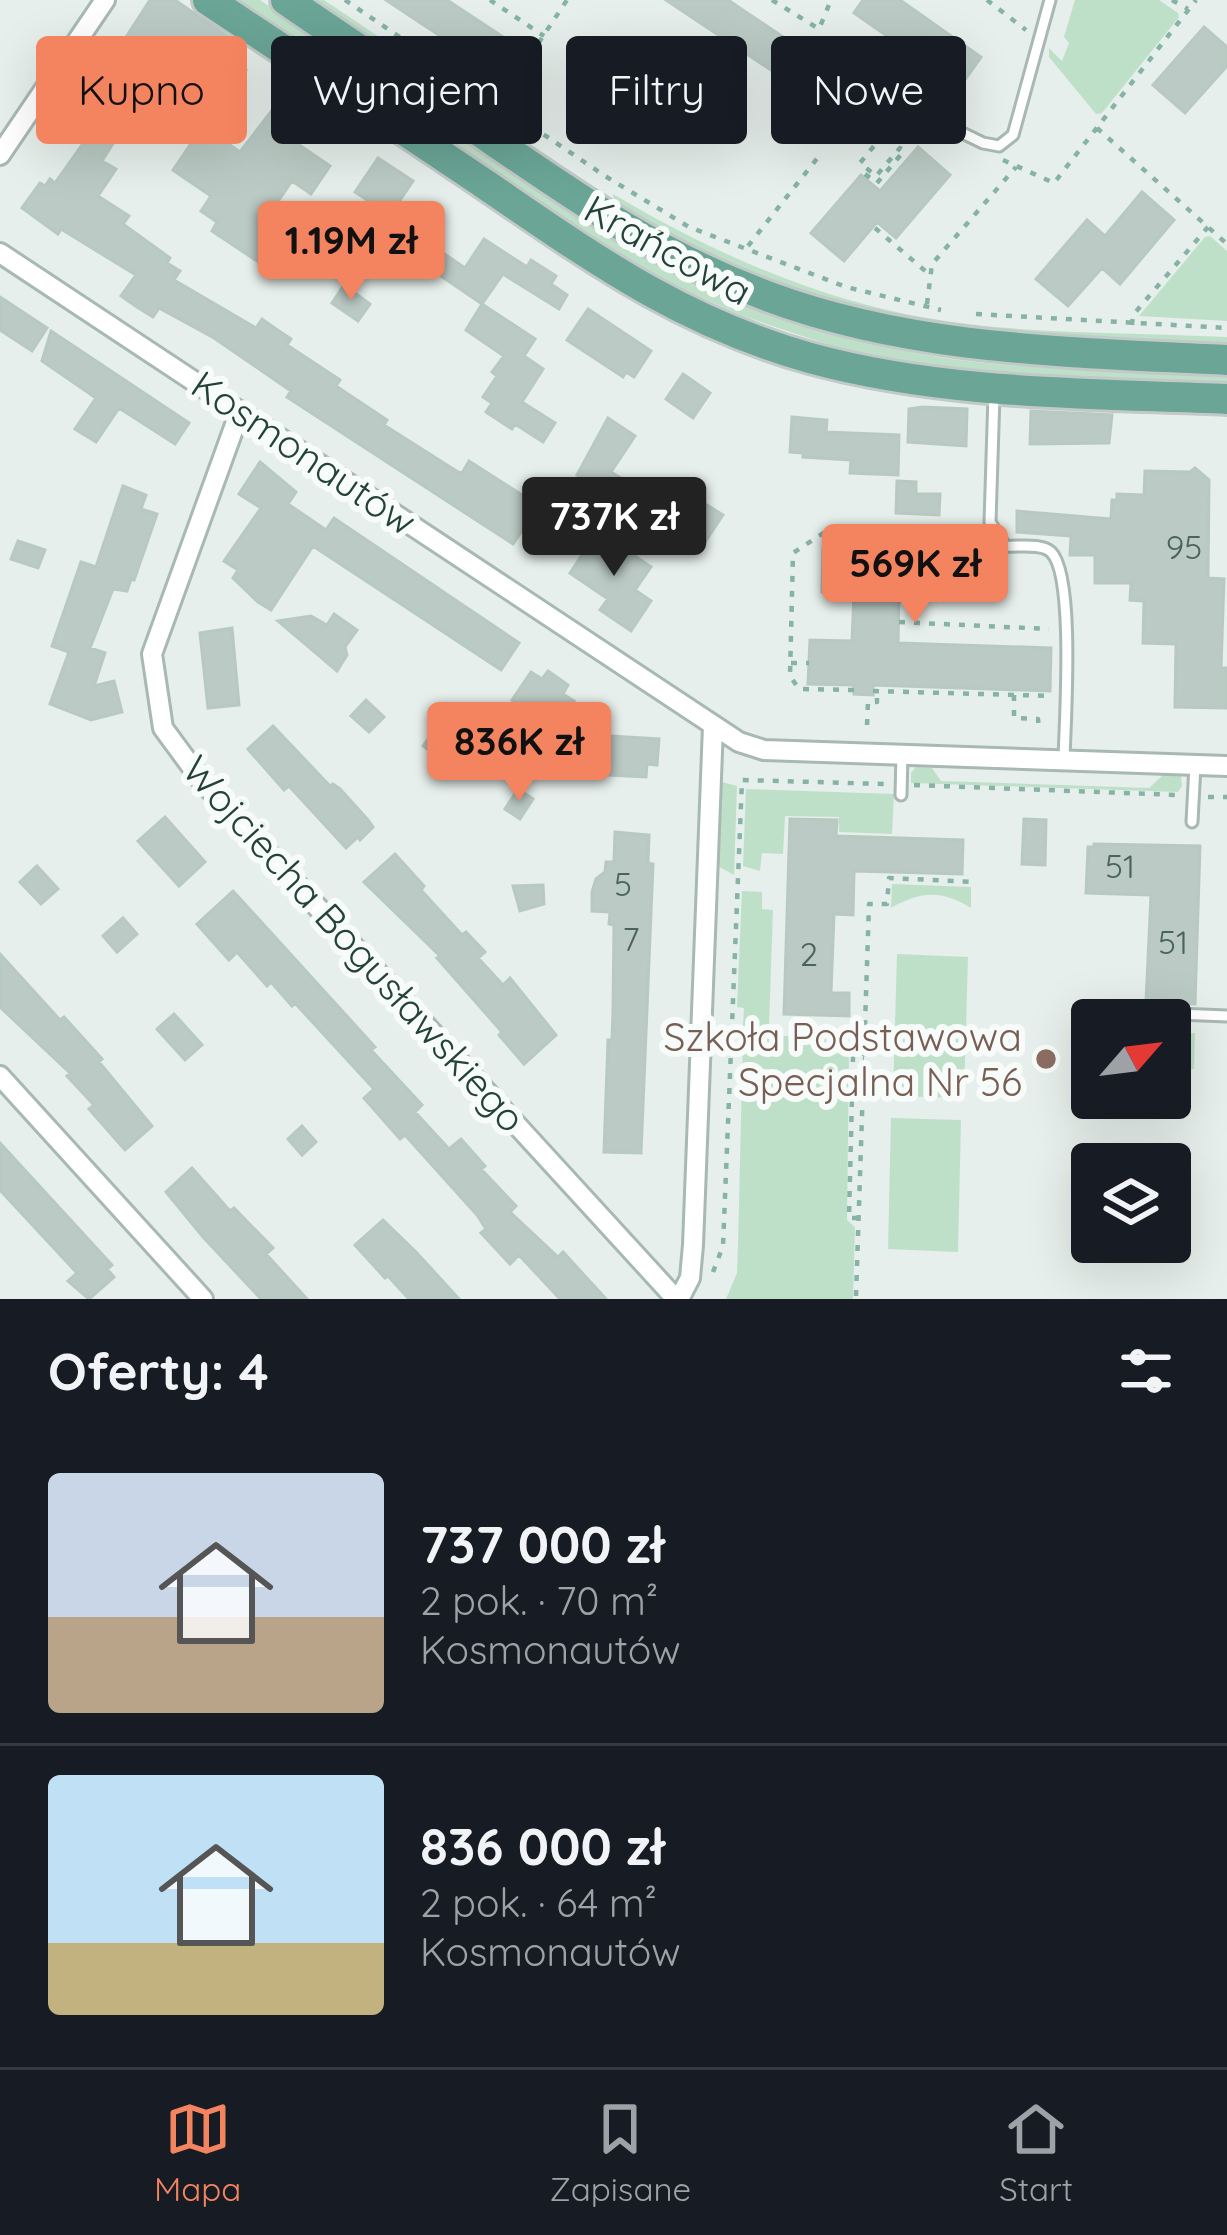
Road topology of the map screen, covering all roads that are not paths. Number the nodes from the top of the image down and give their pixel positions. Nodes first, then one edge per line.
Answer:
1 (105, 0) edge
2 (208, 0) edge
3 (286, 0) edge
4 (1050, 0) edge
5 (966, 135) edge
6 (0, 155) edge
7 (0, 253) edge
8 (1227, 360) edge
9 (994, 389) junction
10 (1227, 398) edge
11 (240, 411) junction
12 (713, 726) junction
13 (902, 754) junction
14 (1064, 759) junction
15 (1195, 765) junction
16 (1227, 766) edge
17 (902, 790) road end
18 (1192, 822) dead end
19 (1191, 1015) edge
20 (1227, 1016) edge
21 (0, 1076) edge
22 (203, 1299) edge
23 (678, 1299) edge

1 - 6 street
2 - 9 main road, Krańcowa
3 - 8 main road, Krańcowa
4 - 5 lane
7 - 11 street, Kosmonautów
9 - 10 main road, Krańcowa
9 - 14 lane
11 - 12 street, Kosmonautów
11 - 23 street, Wojciecha Bogusławskiego
12 - 13 street, Kosmonautów
12 - 23 street
13 - 14 street, Kosmonautów
13 - 17 lane
14 - 15 street, Kosmonautów
15 - 16 street, Kosmonautów
15 - 18 lane
19 - 20 lane
21 - 22 street

